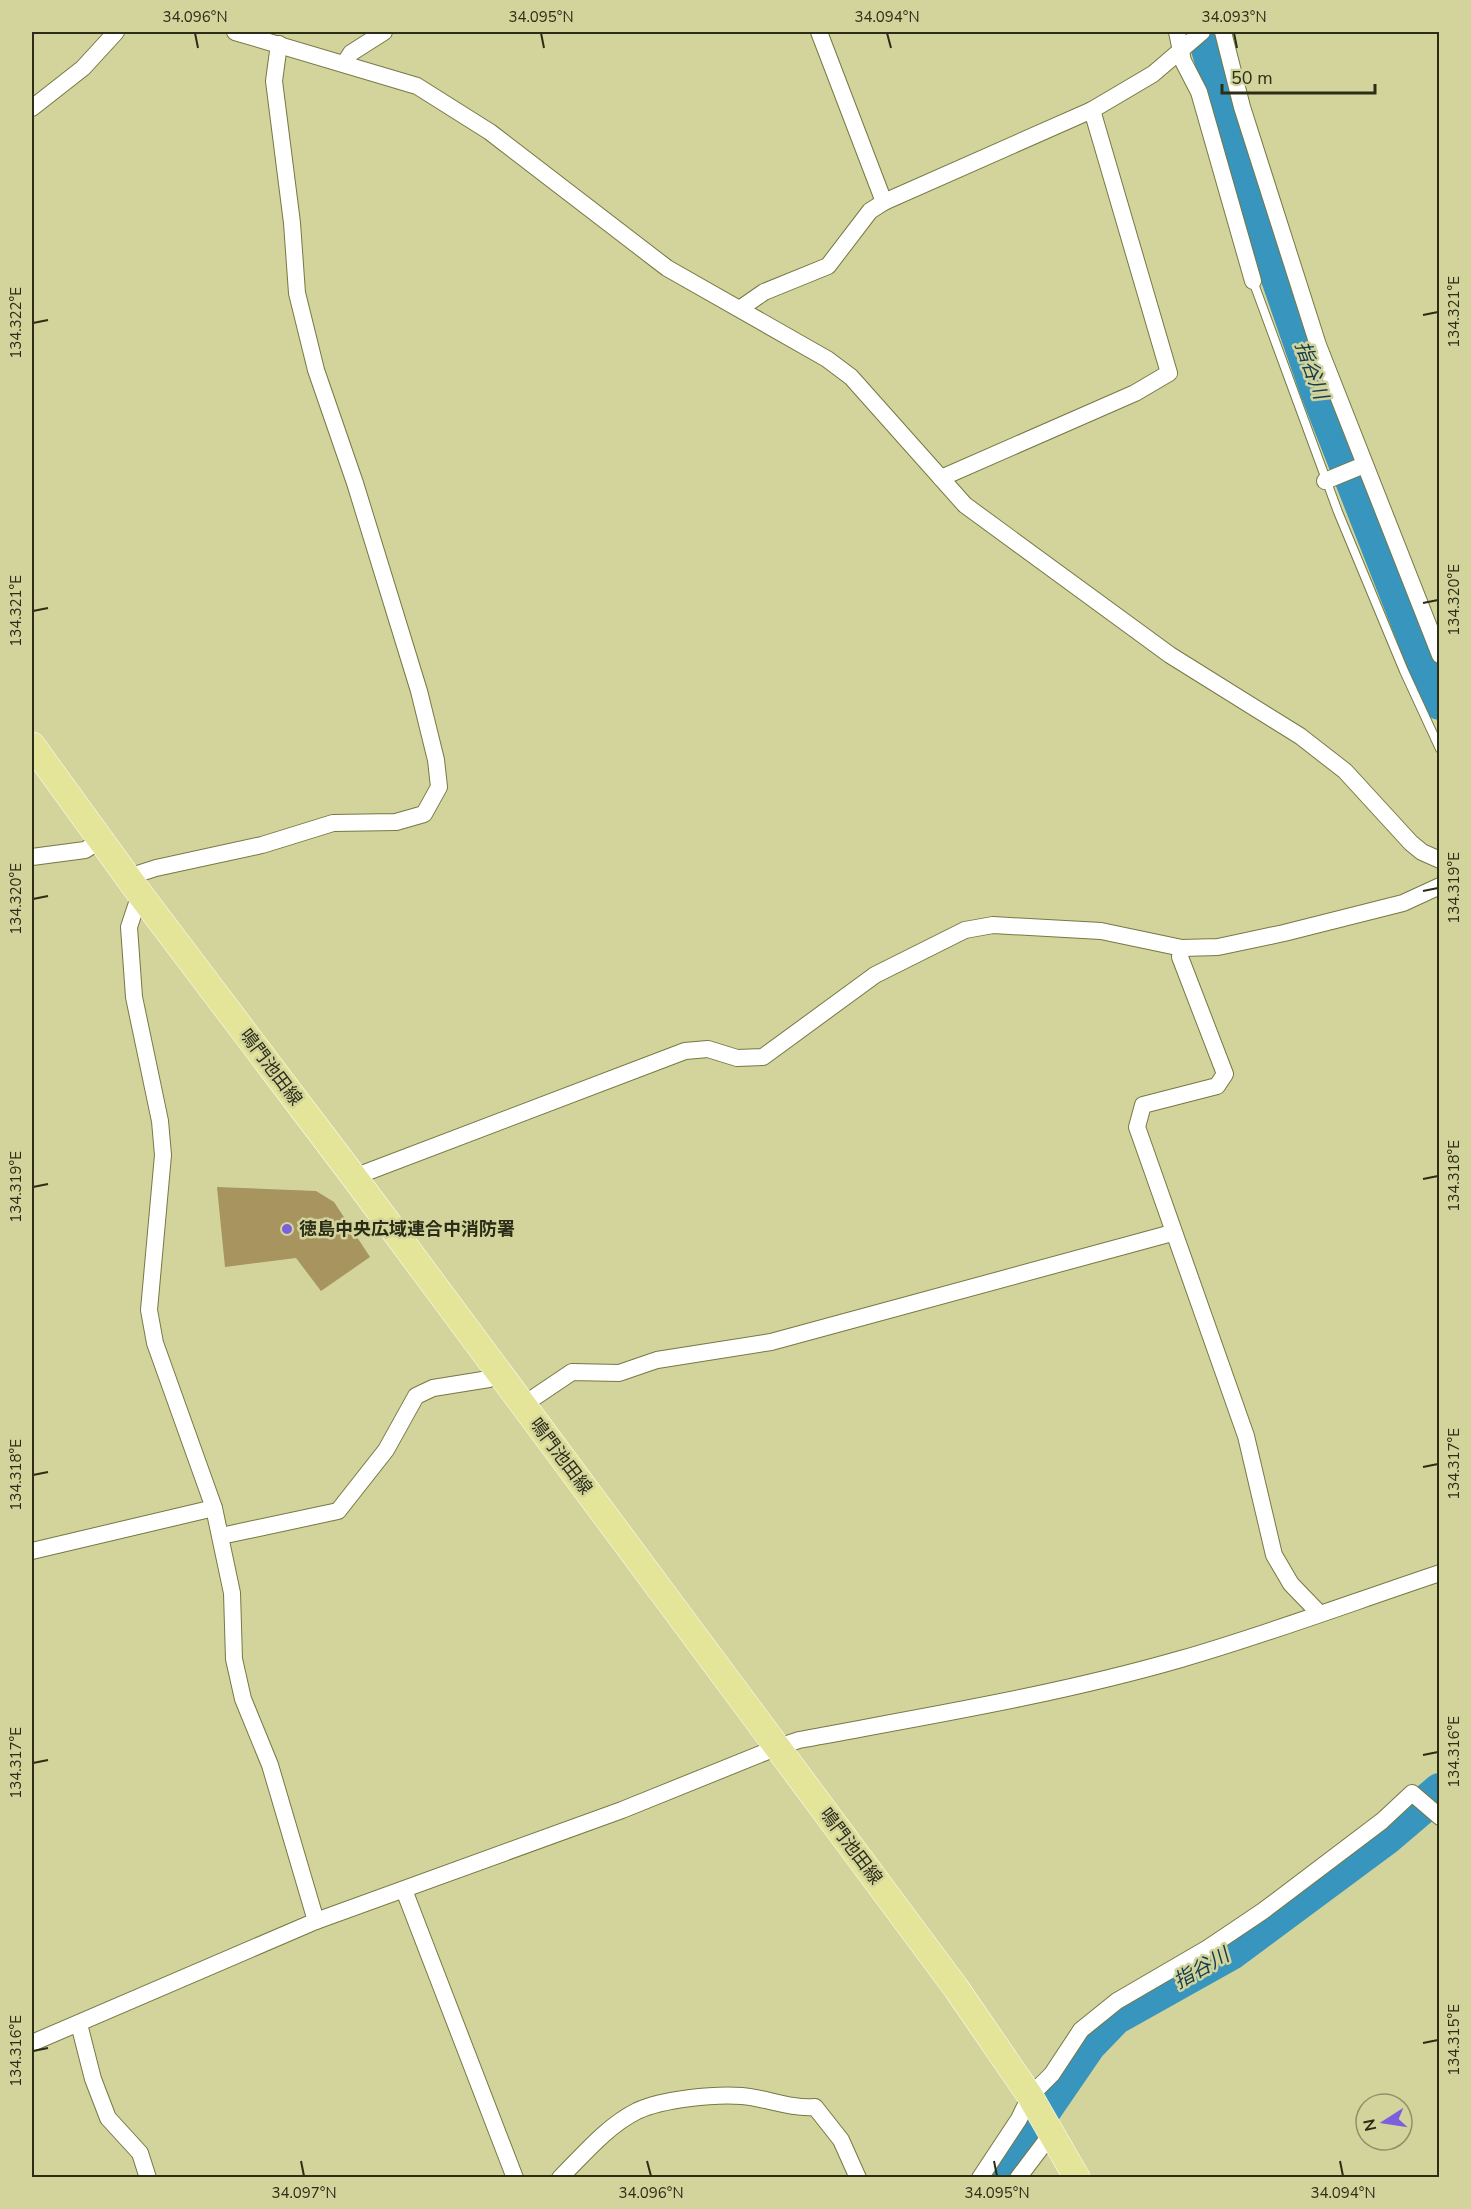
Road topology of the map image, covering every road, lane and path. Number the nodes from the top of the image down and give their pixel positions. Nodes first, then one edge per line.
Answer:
1 (116, 32) edge
2 (235, 32) edge
3 (384, 32) edge
4 (819, 32) edge
5 (1177, 32) edge
6 (1202, 32) edge
7 (1223, 32) edge
8 (279, 44) junction
9 (1183, 50) junction
10 (344, 64) junction
11 (32, 108) edge
12 (1092, 110) junction
13 (884, 202) junction
14 (1253, 281) joint
15 (741, 308) junction
16 (1361, 466) junction
17 (940, 478) junction
18 (1328, 479) junction
19 (1440, 655) edge
20 (32, 745) edge
21 (1440, 749) edge
22 (101, 840) junction
23 (32, 857) edge
24 (1440, 860) edge
25 (134, 886) junction
26 (1440, 886) edge
27 (1182, 948) junction
28 (354, 1177) junction
29 (1172, 1233) junction
30 (501, 1375) junction
31 (523, 1405) junction
32 (214, 1508) junction
33 (221, 1536) junction
34 (32, 1551) edge
35 (1440, 1573) edge
36 (1320, 1613) junction
37 (778, 1747) junction
38 (1440, 1816) edge
39 (404, 1890) junction
40 (316, 1921) junction
41 (79, 2024) junction
42 (32, 2043) edge
43 (1041, 2114) junction
44 (148, 2178) edge
45 (515, 2178) edge
46 (560, 2178) edge
47 (858, 2178) edge
48 (980, 2178) edge
49 (1018, 2178) edge
50 (1077, 2178) edge

1 - 11 street
2 - 8 street
3 - 10 street
4 - 13 street
5 - 9 street
6 - 9 street
7 - 16 street
8 - 10 street
8 - 25 street
9 - 12 street
9 - 14 street
10 - 15 street
12 - 13 street
12 - 17 street
13 - 15 street
14 - 18 lane
15 - 17 street
16 - 18 street
16 - 19 street
17 - 24 street
18 - 21 lane
20 - 22 main road, 鳴門池田線
22 - 23 street
22 - 25 main road, 鳴門池田線
25 - 28 main road, 鳴門池田線
25 - 32 street
26 - 27 street
27 - 28 street
27 - 29 street
28 - 30 main road, 鳴門池田線
29 - 31 street
29 - 36 street
30 - 31 main road, 鳴門池田線
30 - 33 street
31 - 37 main road, 鳴門池田線
32 - 33 street
32 - 34 street
33 - 40 street
35 - 36 street
36 - 37 street
37 - 39 street
37 - 43 main road, 鳴門池田線
38 - 43 street
39 - 40 street
39 - 45 street
40 - 41 street
41 - 42 street
41 - 44 street
43 - 48 street
43 - 49 street
43 - 50 main road, 鳴門池田線
46 - 47 street

